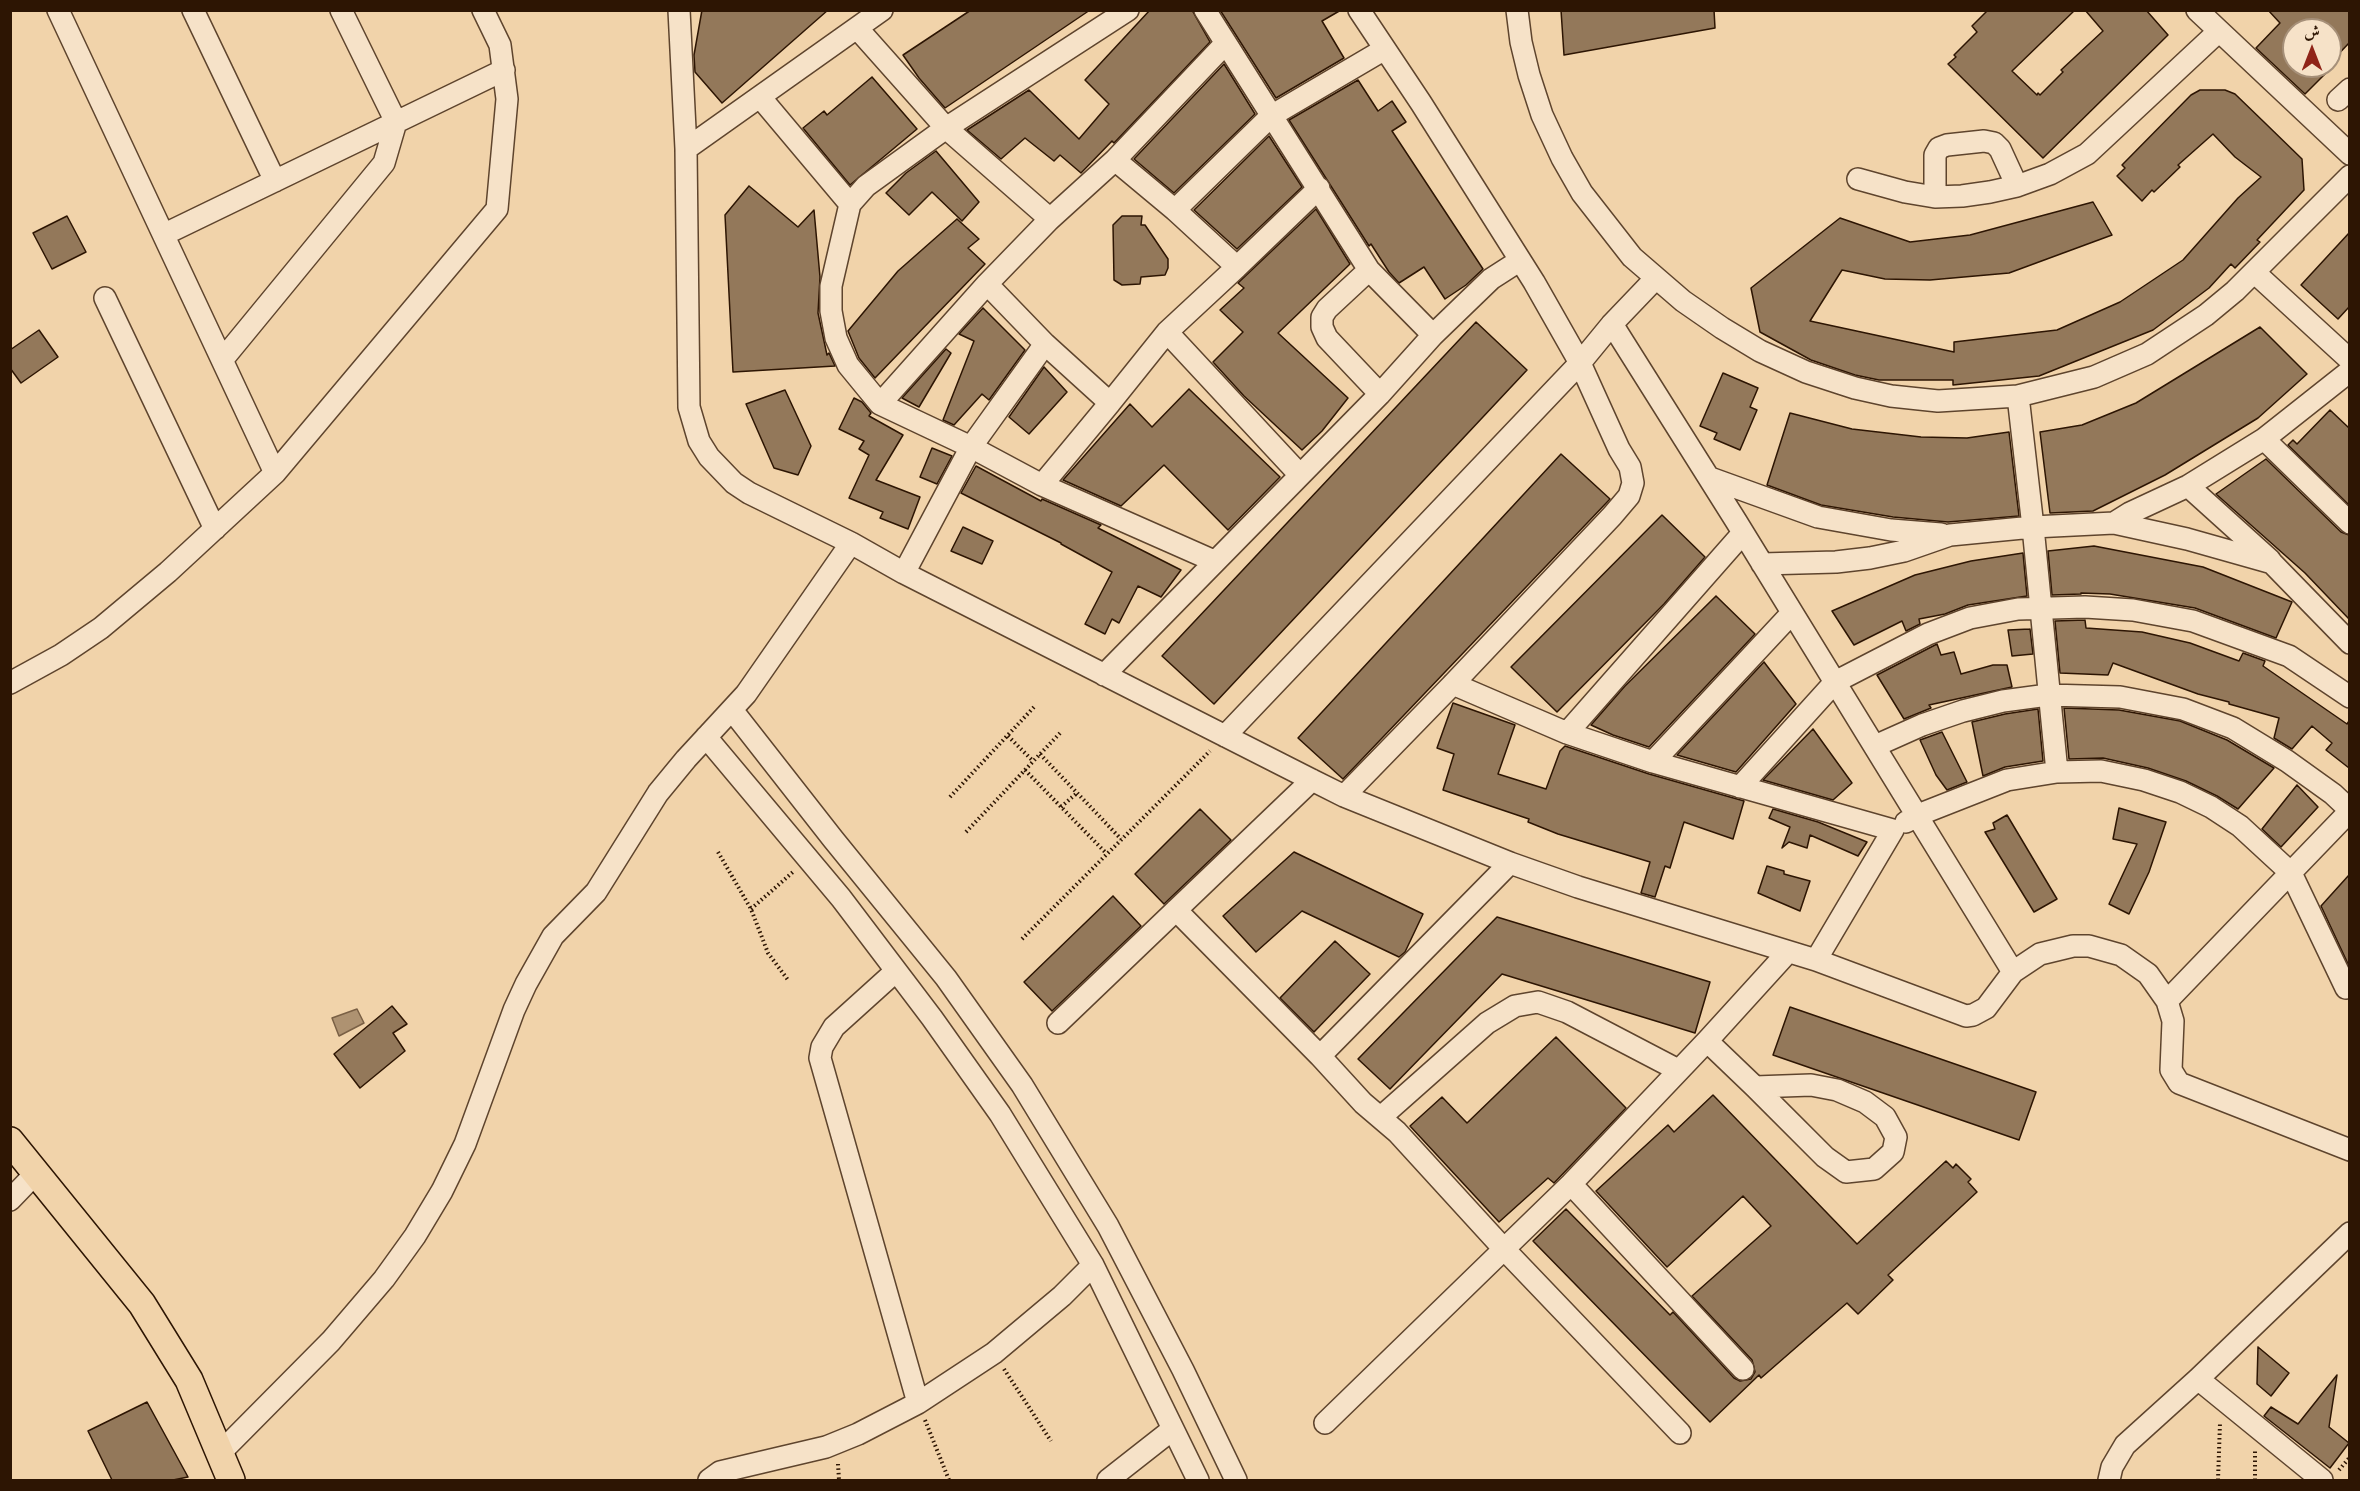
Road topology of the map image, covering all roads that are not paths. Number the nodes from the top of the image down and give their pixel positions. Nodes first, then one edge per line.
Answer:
1 (58, 10) edge
2 (194, 10) edge
3 (341, 10) edge
4 (483, 10) edge
5 (679, 10) edge
6 (1128, 10) edge
7 (1205, 10) edge
8 (1359, 10) edge
9 (1517, 10) edge
10 (2197, 10) edge
11 (868, 16) edge
12 (2219, 31) junction
13 (1225, 44) junction
14 (1384, 49) junction
15 (504, 70) junction
16 (760, 97) junction
17 (1271, 116) junction
18 (396, 122) junction
19 (946, 128) junction
20 (686, 149) junction
21 (2349, 154) edge
22 (1115, 160) junction
23 (2349, 176) edge
24 (1858, 178) dead end
25 (275, 180) junction
26 (2017, 186) junction
27 (1319, 188) junction
28 (1935, 197) junction
29 (850, 204) junction
30 (1175, 210) junction
31 (1050, 219) junction
32 (165, 234) junction
33 (1519, 261) junction
34 (1237, 267) junction
35 (1369, 270) junction
36 (2254, 272) junction
37 (1656, 278) junction
38 (987, 284) junction
39 (105, 298) dead end
40 (1612, 324) junction
41 (1167, 332) junction
42 (1433, 335) junction
43 (1045, 344) junction
44 (223, 359) junction
45 (2349, 360) edge
46 (1580, 363) junction
47 (2349, 371) edge
48 (1380, 394) junction
49 (2018, 396) junction
50 (1110, 403) junction
51 (880, 404) junction
52 (2264, 439) junction
53 (971, 447) junction
54 (275, 473) junction
55 (1300, 475) junction
56 (1710, 478) junction
57 (1041, 485) junction
58 (2188, 486) junction
59 (2114, 523) junction
60 (2349, 524) edge
61 (2033, 527) junction
62 (215, 529) junction
63 (1743, 533) junction
64 (1950, 535) junction
65 (851, 543) junction
66 (1214, 561) junction
67 (2272, 563) junction
68 (1762, 564) junction
69 (904, 573) junction
70 (2041, 607) junction
71 (1792, 613) junction
72 (2349, 643) edge
73 (1104, 675) junction
74 (1835, 682) junction
75 (10, 683) edge
76 (1453, 684) junction
77 (2048, 695) junction
78 (2349, 696) edge
79 (732, 710) junction
80 (1567, 733) junction
81 (1225, 736) junction
82 (706, 737) junction
83 (1875, 746) junction
84 (1653, 762) junction
85 (2057, 772) junction
86 (1312, 780) junction
87 (1740, 787) junction
88 (1344, 796) junction
89 (2349, 811) edge
90 (1918, 815) junction
91 (1893, 830) junction
92 (1510, 863) junction
93 (2291, 873) junction
94 (1176, 910) junction
95 (1788, 952) junction
96 (1816, 960) junction
97 (896, 971) junction
98 (2013, 972) junction
99 (2348, 988) edge
100 (2167, 1001) junction
101 (1058, 1023) dead end
102 (1707, 1041) junction
103 (1320, 1056) junction
104 (1678, 1070) junction
105 (1755, 1088) junction
106 (1381, 1117) junction
107 (10, 1141) edge
108 (2349, 1149) edge
109 (37, 1172) junction
110 (1571, 1184) junction
111 (10, 1200) edge
112 (2349, 1233) edge
113 (1503, 1248) junction
114 (1093, 1264) junction
115 (1743, 1369) dead end
116 (2198, 1379) junction
117 (918, 1403) junction
118 (1325, 1423) dead end
119 (1173, 1429) junction
120 (1680, 1433) dead end
121 (221, 1452) junction
122 (231, 1480) edge
123 (709, 1480) edge
124 (1108, 1480) edge
125 (1198, 1480) edge
126 (1236, 1480) edge
127 (2109, 1480) edge
128 (2322, 1480) edge

1 - 32 street
2 - 25 street
3 - 18 street
4 - 15 street
5 - 20 street
6 - 19 street
7 - 13 street
8 - 14 street
9 - 37 street
10 - 12 street
11 - 16 street
11 - 19 street
12 - 21 street
12 - 26 street
13 - 17 street
13 - 22 street
14 - 17 street
14 - 33 street
15 - 18 street
15 - 54 street
16 - 20 street
16 - 29 street
17 - 27 street
17 - 30 street
18 - 25 street
18 - 44 street
19 - 29 street
19 - 31 street
20 - 65 street
22 - 30 street
22 - 31 street
23 - 36 street
24 - 28 street
25 - 32 street
26 - 28 street
26 - 28 street
27 - 34 street
27 - 35 street
29 - 51 street
30 - 34 street
31 - 38 street
32 - 44 street
33 - 42 street
33 - 46 street
34 - 41 street
35 - 42 street
35 - 48 street
36 - 45 street
36 - 49 street
37 - 40 street
37 - 49 street
38 - 43 street
38 - 51 street
39 - 62 street
40 - 46 street
40 - 56 street
41 - 50 street
41 - 55 street
42 - 48 street
43 - 50 street
43 - 53 street
44 - 54 street
46 - 76 street
46 - 81 street
47 - 52 street
48 - 55 street
49 - 61 street
50 - 57 street
51 - 53 street
52 - 58 street
52 - 60 street
53 - 57 street
53 - 69 street
54 - 62 street
55 - 66 street
56 - 63 street
56 - 64 street
57 - 66 street
58 - 59 street
58 - 67 street
59 - 61 street
59 - 67 street
61 - 64 street
61 - 70 street
62 - 75 street
63 - 68 street
63 - 80 street
64 - 68 street
65 - 69 street
65 - 79 street
66 - 73 street
67 - 72 street
68 - 71 street
69 - 73 street
70 - 74 street
70 - 77 street
70 - 78 street
71 - 74 street
71 - 84 street
73 - 81 street
74 - 83 street
74 - 87 street
76 - 80 street
76 - 88 street
77 - 83 street
77 - 85 street
77 - 89 street
79 - 82 street
79 - 126 street
80 - 84 street
81 - 86 street
82 - 97 street
82 - 121 street
83 - 90 street
84 - 87 street
85 - 90 street
85 - 93 street
86 - 88 street
86 - 94 street
87 - 91 street
88 - 92 street
89 - 93 street
90 - 91 street
90 - 98 street
91 - 96 street
92 - 95 street
92 - 103 street
93 - 99 street
93 - 100 street
94 - 101 street
94 - 103 street
95 - 96 street
95 - 102 street
96 - 98 street
97 - 114 street
97 - 117 street
98 - 100 street
100 - 108 street
102 - 104 street
102 - 105 street
103 - 106 street
104 - 106 street
104 - 110 street
105 - 105 street
106 - 113 street
107 - 109 main road
109 - 111 street
109 - 121 main road
110 - 113 street
110 - 115 street
112 - 116 street
113 - 118 street
113 - 120 street
114 - 117 street
114 - 119 street
116 - 127 street
116 - 128 street
117 - 123 street
119 - 124 street
119 - 125 street
121 - 122 main road

